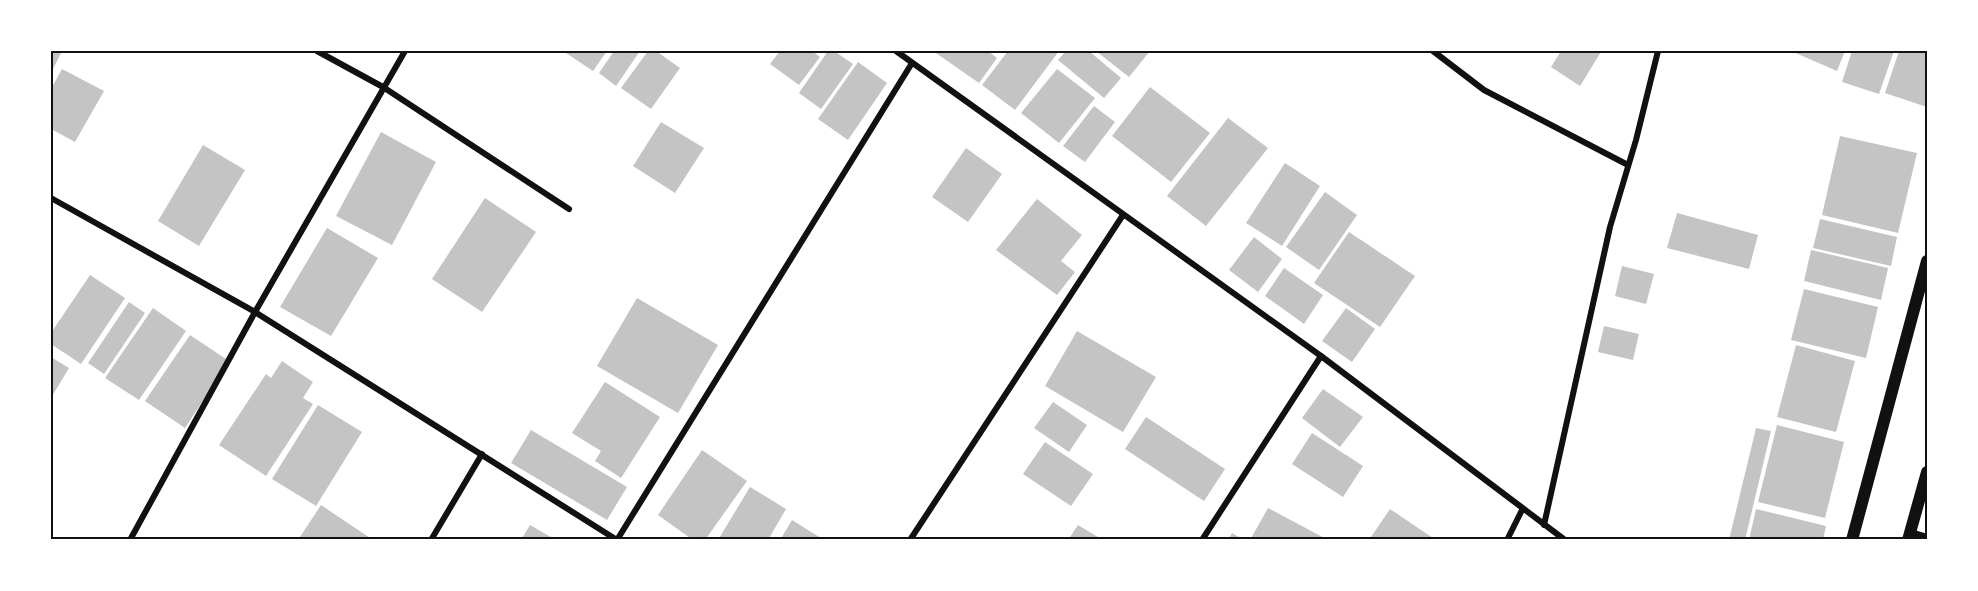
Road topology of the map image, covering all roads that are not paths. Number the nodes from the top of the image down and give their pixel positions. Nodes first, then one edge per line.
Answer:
1 (317, 51) edge
2 (405, 51) edge
3 (896, 51) edge
4 (1433, 51) edge
5 (1658, 51) edge
6 (912, 63) junction
7 (383, 87) junction
8 (1628, 165) junction
9 (51, 198) edge
10 (568, 209) dead end
11 (1123, 215) junction
12 (1927, 261) edge
13 (255, 312) junction
14 (1321, 356) junction
15 (482, 454) junction
16 (1927, 472) edge
17 (1522, 510) junction
18 (1544, 525) junction
19 (1909, 536) edge
20 (1927, 537) edge
21 (130, 540) edge
22 (431, 540) edge
23 (616, 540) edge
24 (910, 540) edge
25 (1202, 540) edge
26 (1507, 540) edge
27 (1565, 540) edge
28 (1852, 540) edge

1 - 7 street
2 - 7 street
3 - 6 street
4 - 8 street
5 - 8 street
6 - 11 street
6 - 23 street
7 - 10 street
7 - 13 street
8 - 18 street
9 - 13 street
11 - 14 street
11 - 24 street
12 - 28 main road
13 - 15 street
13 - 21 street
14 - 17 street
14 - 25 street
15 - 22 street
15 - 23 street
16 - 19 main road
17 - 18 street
17 - 26 street
18 - 27 street
19 - 20 street

